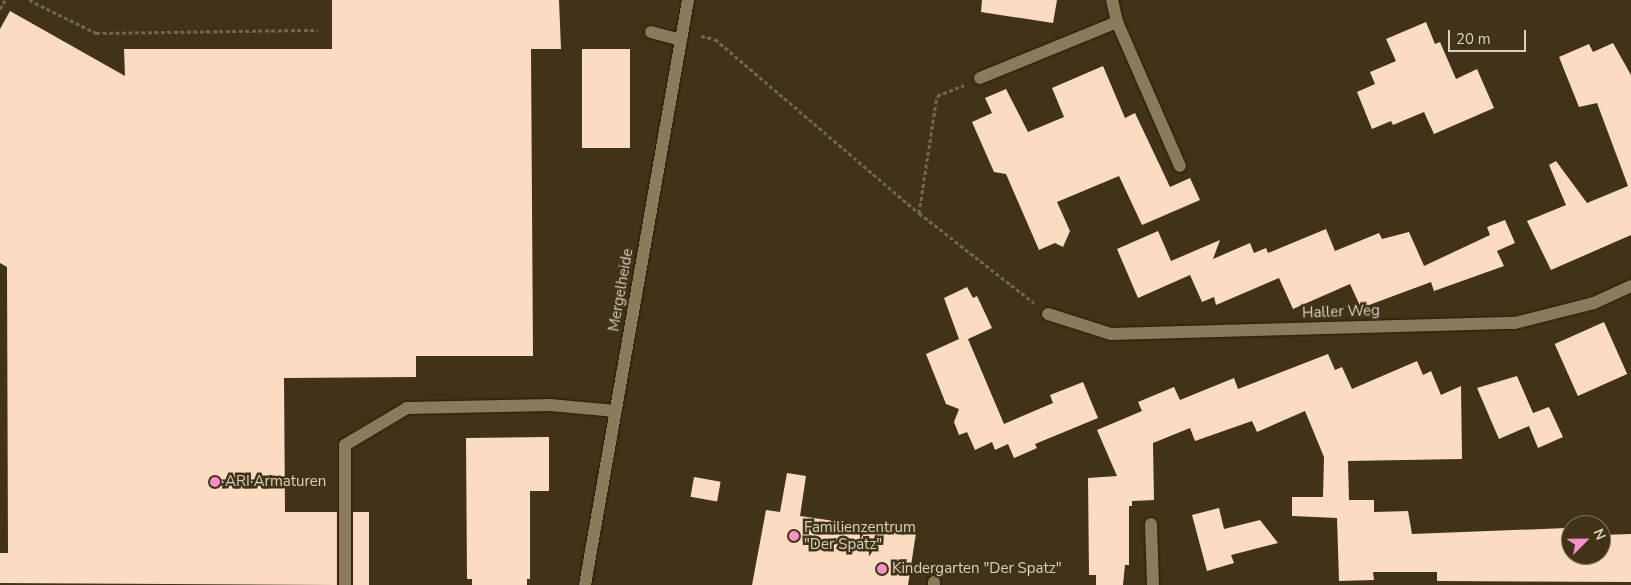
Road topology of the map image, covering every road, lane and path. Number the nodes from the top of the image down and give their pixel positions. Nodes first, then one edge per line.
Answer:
1 (5, 0) edge
2 (29, 0) edge
3 (688, 0) edge
4 (1112, 0) edge
5 (0, 9) edge
6 (1117, 22) junction
7 (318, 30) dead end
8 (651, 32) dead end
9 (682, 35) junction
10 (980, 78) joint
11 (1180, 166) dead end
12 (919, 212) junction
13 (1631, 286) edge
14 (1048, 314) joint
15 (616, 412) junction
16 (1151, 524) dead end
17 (345, 585) edge
18 (585, 585) edge
19 (1153, 585) edge

1 - 5 path
2 - 7 path
3 - 9 street, Mergelheide
4 - 6 street
6 - 10 street
6 - 11 street
8 - 9 street
9 - 12 path
9 - 15 street, Mergelheide
10 - 12 path
12 - 14 path
13 - 14 street, Haller Weg
15 - 17 street
15 - 18 street, Mergelheide
16 - 19 street

